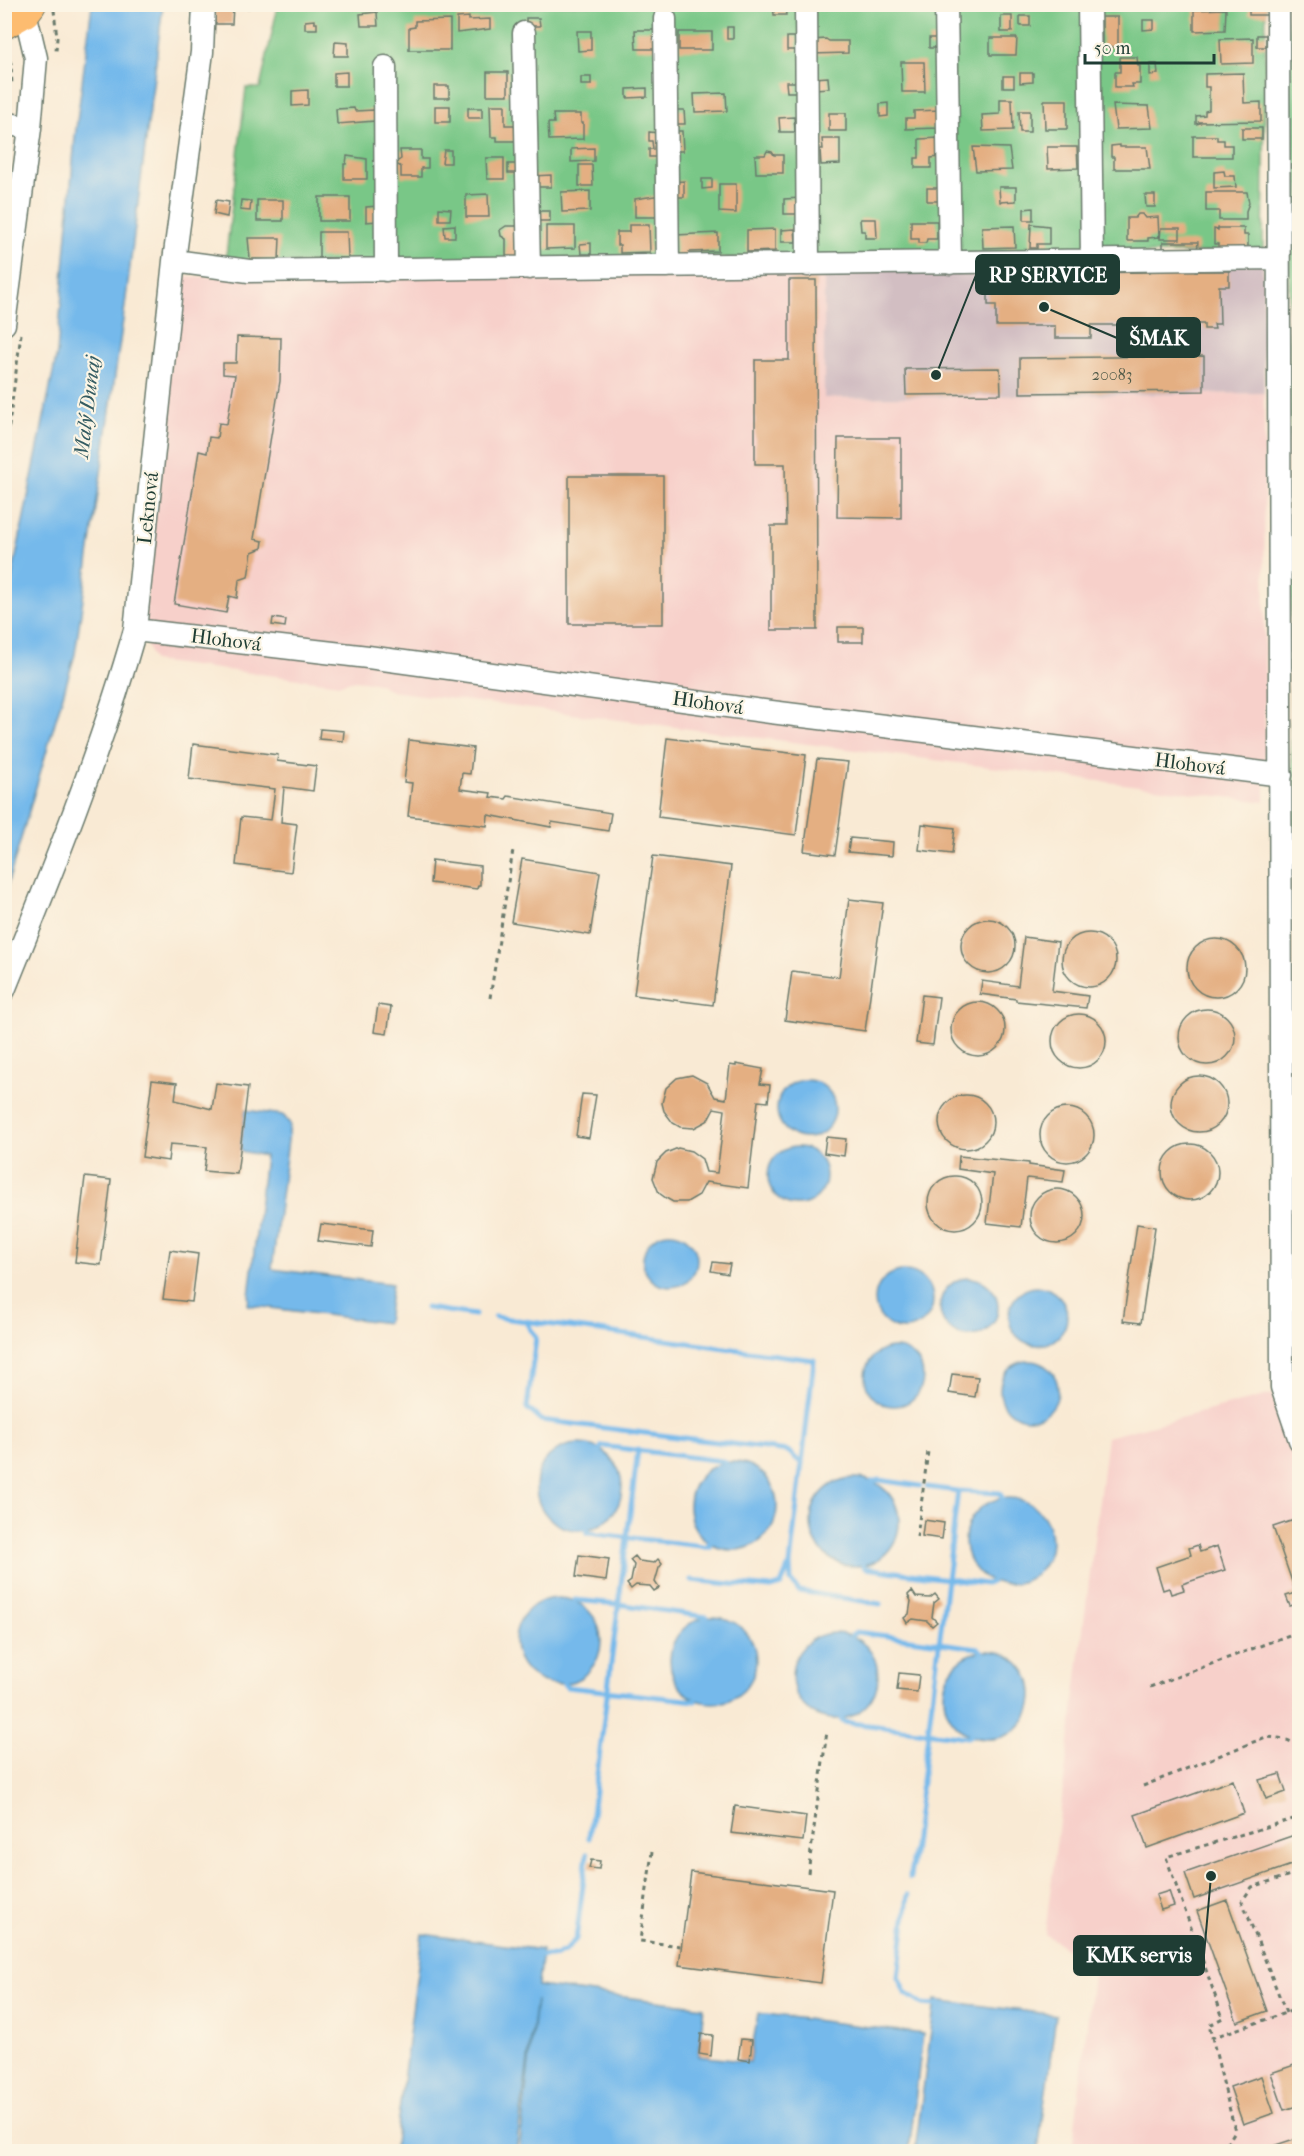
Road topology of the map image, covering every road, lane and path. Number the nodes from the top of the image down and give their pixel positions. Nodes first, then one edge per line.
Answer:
1 (204, 4) edge
2 (806, 4) edge
3 (946, 4) edge
4 (1089, 4) edge
5 (1278, 4) edge
6 (20, 13) edge
7 (665, 20) dead end
8 (524, 33) dead end
9 (385, 67) dead end
10 (4, 123) edge
11 (30, 128) junction
12 (10, 240) edge
13 (1278, 258) junction
14 (174, 261) junction
15 (1092, 261) junction
16 (950, 263) junction
17 (808, 265) junction
18 (668, 266) junction
19 (529, 268) junction
20 (386, 270) junction
21 (4, 324) edge
22 (135, 630) junction
23 (1281, 775) junction
24 (513, 850) dead end
25 (4, 990) edge
26 (490, 998) dead end
27 (1299, 1440) edge
28 (928, 1451) dead end
29 (917, 1537) dead end
30 (1299, 1631) edge
31 (1150, 1687) dead end
32 (827, 1731) dead end
33 (1299, 1749) edge
34 (1143, 1786) dead end
35 (1299, 1816) edge
36 (652, 1852) dead end
37 (1299, 1872) edge
38 (808, 1873) dead end
39 (681, 1946) dead end
40 (1299, 2008) edge
41 (1286, 2013) junction
42 (1211, 2038) junction
43 (1222, 2151) edge

1 - 14 street, Leknová
2 - 17 street
3 - 16 street
4 - 15 street
5 - 13 street
6 - 11 street
7 - 18 street
8 - 19 street
9 - 20 street
10 - 11 street
11 - 12 street
12 - 21 street
13 - 15 street
13 - 23 street
14 - 20 street
14 - 22 street, Leknová
15 - 16 street
16 - 17 street
17 - 18 street
18 - 19 street
19 - 20 street
22 - 23 street, Hlohová
22 - 25 street, Leknová
23 - 27 street
24 - 26 path
28 - 29 path
30 - 31 path
32 - 38 path
33 - 34 path
35 - 42 path
36 - 39 path
37 - 41 path
40 - 41 path
41 - 42 path
42 - 43 path

